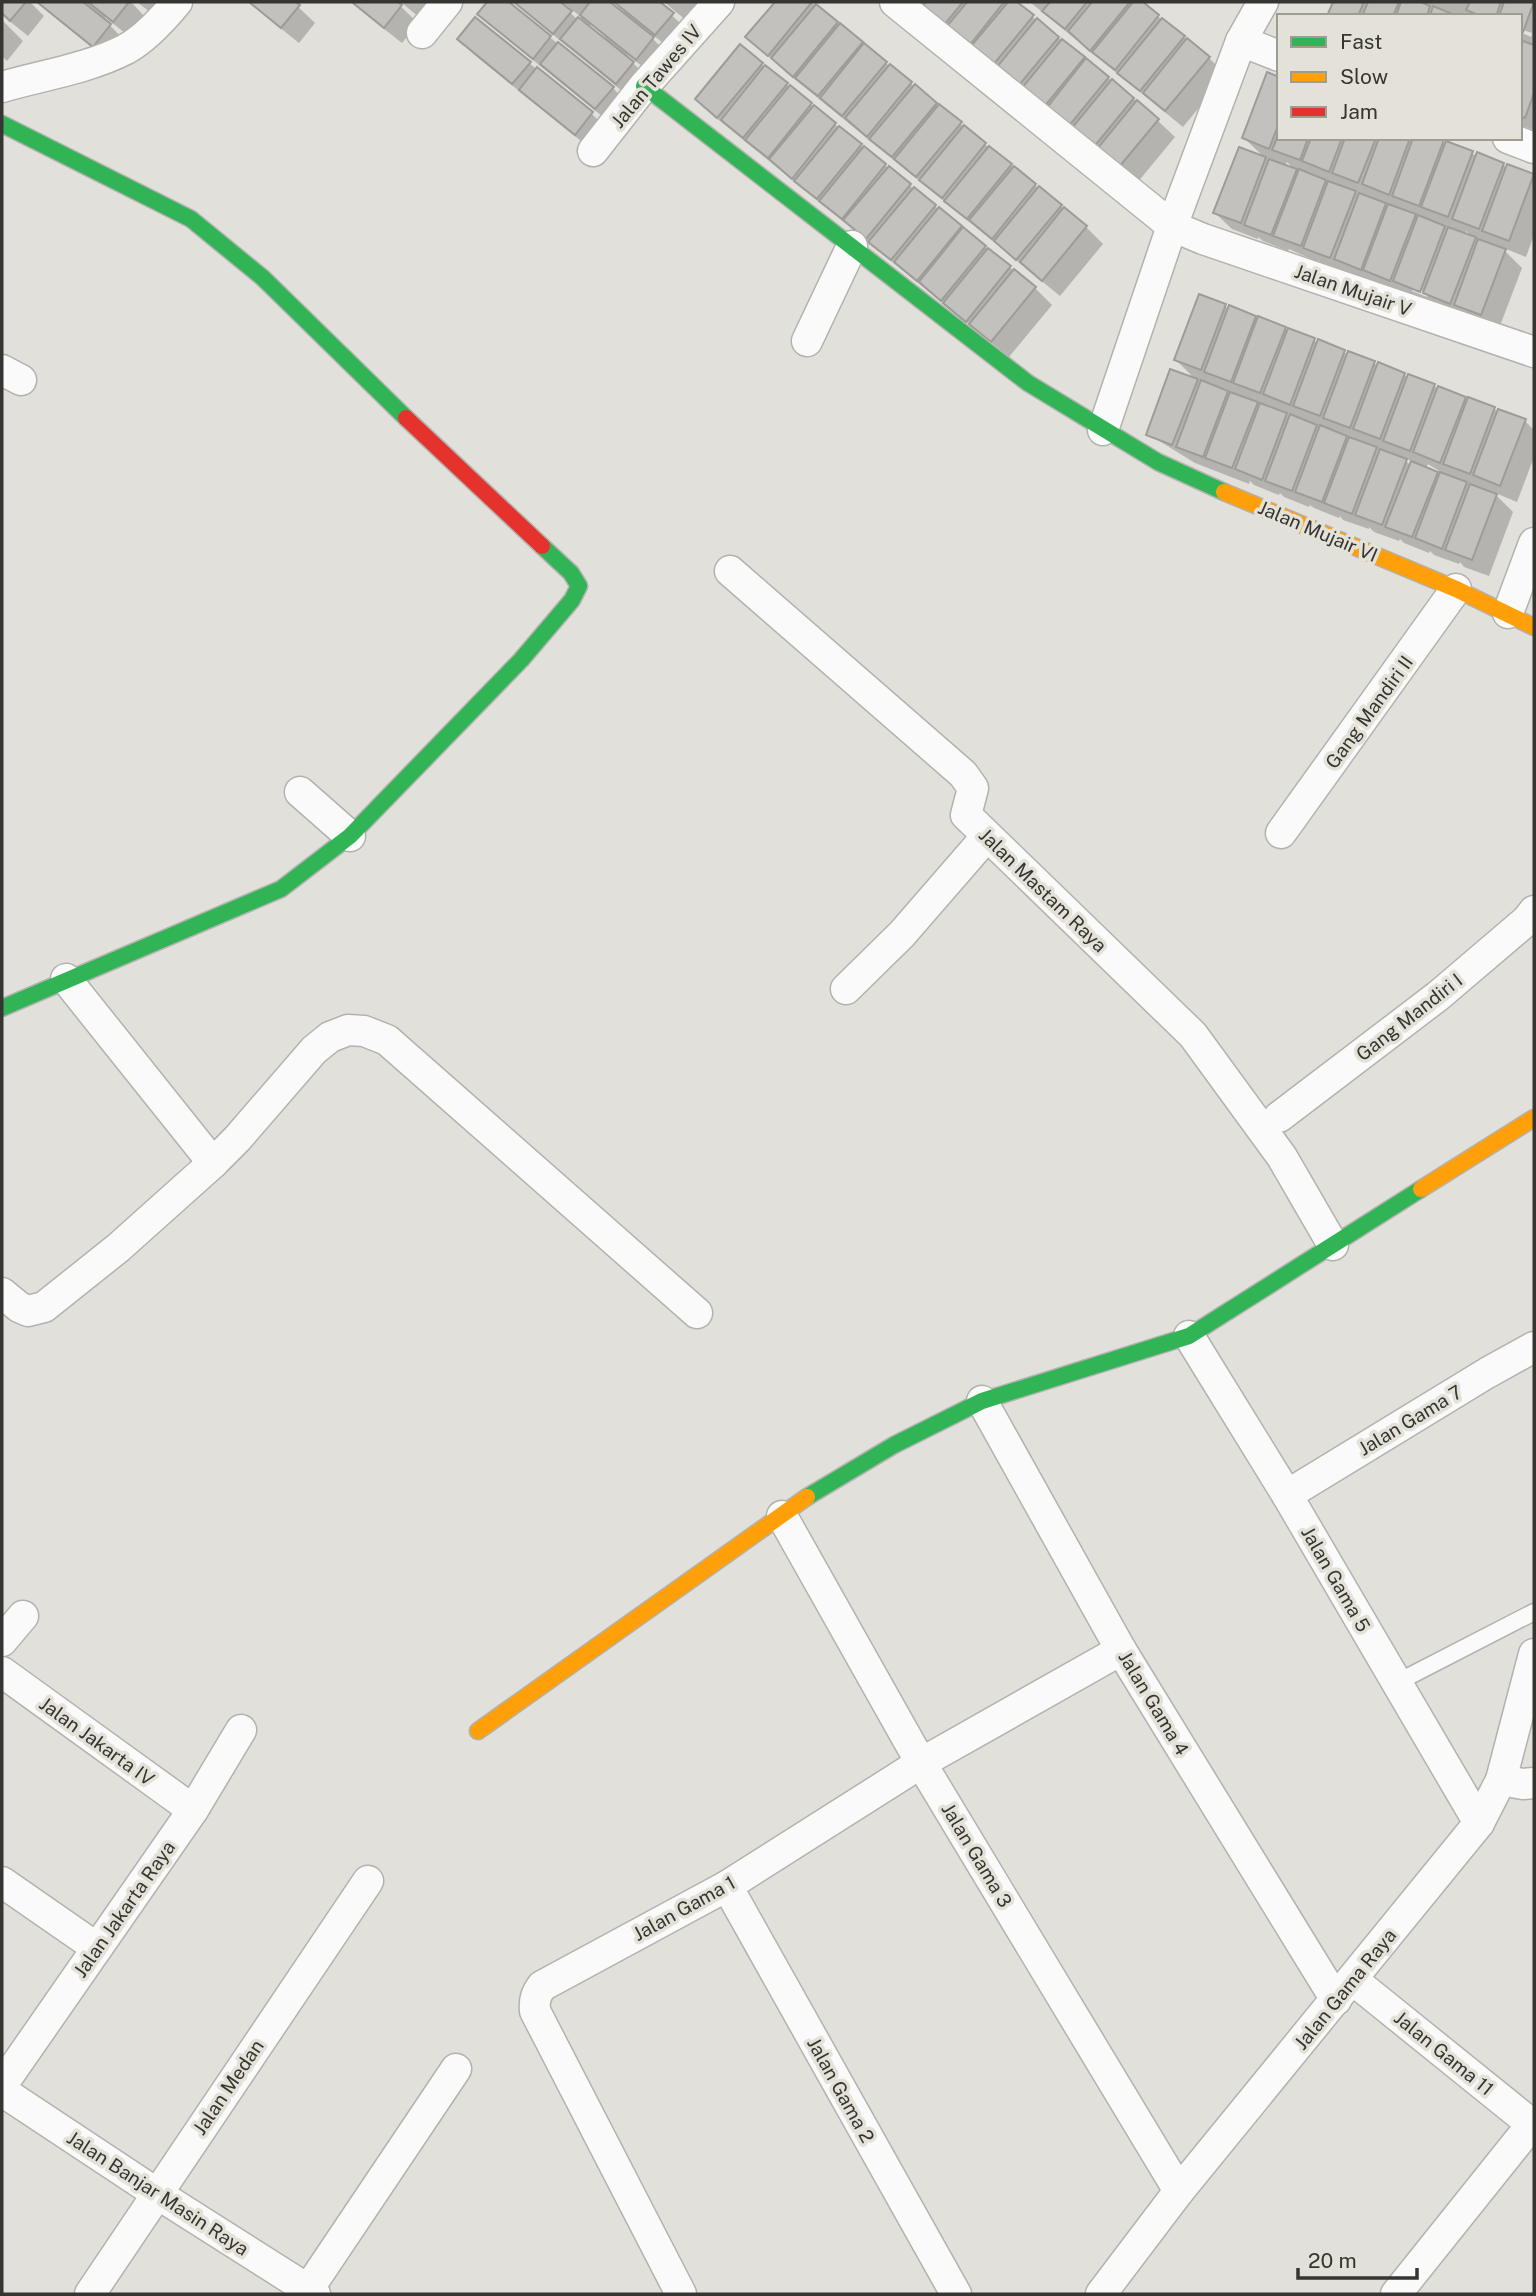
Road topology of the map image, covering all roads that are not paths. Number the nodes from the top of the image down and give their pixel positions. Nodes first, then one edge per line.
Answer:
1 (177, 2) edge
2 (447, 2) edge
3 (719, 2) edge
4 (895, 2) edge
5 (1256, 4) edge
6 (422, 33) dead end
7 (1241, 41) junction
8 (1277, 55) edge
9 (645, 86) junction
10 (2, 87) edge
11 (2, 124) edge
12 (1513, 140) edge
13 (1534, 148) edge
14 (593, 151) dead end
15 (1172, 226) junction
16 (852, 246) junction
17 (807, 341) dead end
18 (1534, 352) edge
19 (1104, 430) junction
20 (1158, 463) joint
21 (1534, 543) edge
22 (730, 571) dead end
23 (1460, 581) junction
24 (1508, 613) junction
25 (1534, 628) edge
26 (300, 792) dead end
27 (1281, 833) dead end
28 (350, 836) junction
29 (987, 836) junction
30 (1534, 911) edge
31 (66, 979) junction
32 (846, 989) dead end
33 (2, 1008) edge
34 (1279, 1117) dead end
35 (1534, 1118) edge
36 (213, 1163) junction
37 (1333, 1245) junction
38 (2, 1293) edge
39 (697, 1313) dead end
40 (1189, 1336) junction
41 (1534, 1347) edge
42 (982, 1401) junction
43 (1287, 1495) junction
44 (782, 1516) junction
45 (1534, 1612) edge
46 (23, 1616) dead end
47 (2, 1641) edge
48 (1121, 1650) junction
49 (1534, 1654) edge
50 (2, 1672) edge
51 (1396, 1683) junction
52 (241, 1730) dead end
53 (478, 1731) dead end
54 (922, 1763) junction
55 (1519, 1782) edge
56 (193, 1810) junction
57 (1479, 1823) junction
58 (369, 1881) dead end
59 (2, 1882) edge
60 (727, 1886) junction
61 (97, 1948) junction
62 (1345, 1990) junction
63 (456, 2069) dead end
64 (2, 2085) edge
65 (2, 2091) edge
66 (1533, 2125) edge
67 (1179, 2191) junction
68 (156, 2193) junction
69 (309, 2292) edge
70 (1108, 2292) edge
71 (90, 2294) edge
72 (681, 2294) edge
73 (956, 2294) edge
74 (1396, 2294) edge

1 - 10 street
2 - 6 street
3 - 9 street, Jalan Tawes IV
4 - 15 street, Jalan Mujair V
5 - 7 street
7 - 8 street
7 - 15 street
9 - 14 street, Jalan Tawes IV
9 - 16 street
11 - 28 street
12 - 13 street
15 - 18 street, Jalan Mujair V
15 - 19 street
16 - 17 street
16 - 19 street
19 - 20 street
20 - 23 street
21 - 24 street
22 - 29 street, Jalan Mastam Raya
23 - 24 street
23 - 27 street, Gang Mandiri II
24 - 25 street
26 - 28 street
28 - 31 street
29 - 32 street
29 - 37 street, Jalan Mastam Raya
30 - 34 street, Gang Mandiri I
31 - 33 street
31 - 36 street
35 - 37 street
36 - 38 street
36 - 39 street
37 - 40 street
40 - 42 street
40 - 43 street, Jalan Gama 5
41 - 43 street, Jalan Gama 7
42 - 44 street
42 - 48 street, Jalan Gama 4
43 - 51 street, Jalan Gama 5
44 - 53 street
44 - 54 street, Jalan Gama 3
45 - 51 lane
46 - 47 street
48 - 54 street, Jalan Gama 1
48 - 62 street, Jalan Gama 4
49 - 55 street, Jalan Gama Raya
50 - 56 street, Jalan Jakarta IV
51 - 57 street, Jalan Gama 5
52 - 56 street, Jalan Jakarta Raya
54 - 60 street, Jalan Gama 1
54 - 67 street, Jalan Gama 3
55 - 57 street, Jalan Gama Raya
56 - 61 street, Jalan Jakarta Raya
57 - 62 street, Jalan Gama Raya
58 - 68 street, Jalan Medan
59 - 61 street
60 - 72 street, Jalan Gama 1
60 - 73 street, Jalan Gama 2
61 - 64 street, Jalan Jakarta Raya
62 - 66 street, Jalan Gama 11
62 - 67 street, Jalan Gama Raya
63 - 69 street
65 - 68 street, Jalan Banjar Masin Raya
66 - 74 street
67 - 70 street, Jalan Gama Raya
68 - 69 street, Jalan Banjar Masin Raya
68 - 71 street, Jalan Medan

